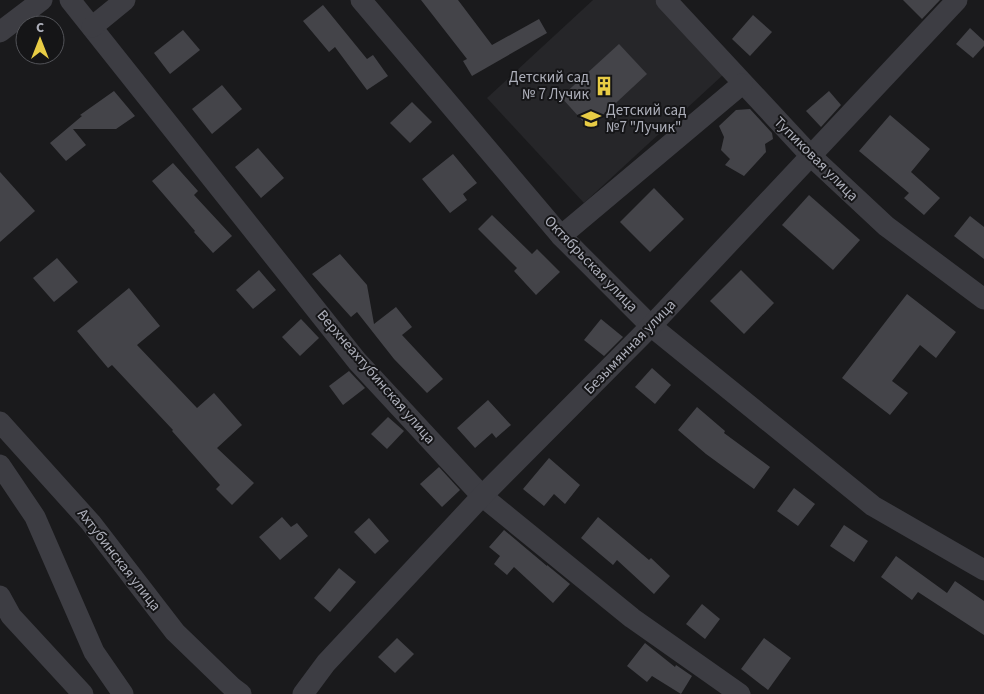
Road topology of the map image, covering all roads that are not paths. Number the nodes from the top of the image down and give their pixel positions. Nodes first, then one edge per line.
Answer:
1 (42, 0) edge
2 (70, 0) edge
3 (125, 0) edge
4 (361, 0) edge
5 (666, 0) edge
6 (957, 0) edge
7 (92, 27) junction
8 (0, 32) edge
9 (742, 84) junction
10 (811, 156) junction
11 (561, 236) junction
12 (984, 299) edge
13 (650, 326) junction
14 (0, 422) edge
15 (0, 465) edge
16 (482, 496) junction
17 (984, 570) edge
18 (0, 596) edge
19 (83, 694) edge
20 (122, 694) edge
21 (241, 694) edge
22 (303, 694) edge
23 (740, 694) edge

1 - 8 street
2 - 7 street, Верхнеахтубинская улица
3 - 7 street
4 - 11 street, Октябрьская улица
5 - 9 street, Тупиковая улица
6 - 10 street, Безымянная улица
7 - 16 street, Верхнеахтубинская улица
9 - 10 street, Тупиковая улица
9 - 11 street
10 - 12 street, Тупиковая улица
10 - 13 street, Безымянная улица
11 - 13 street, Октябрьская улица
13 - 16 street, Безымянная улица
13 - 17 street, Октябрьская улица
14 - 21 street, Ахтубинская улица
15 - 20 street
16 - 22 street, Безымянная улица
16 - 23 street, Верхнеахтубинская улица
18 - 19 street

